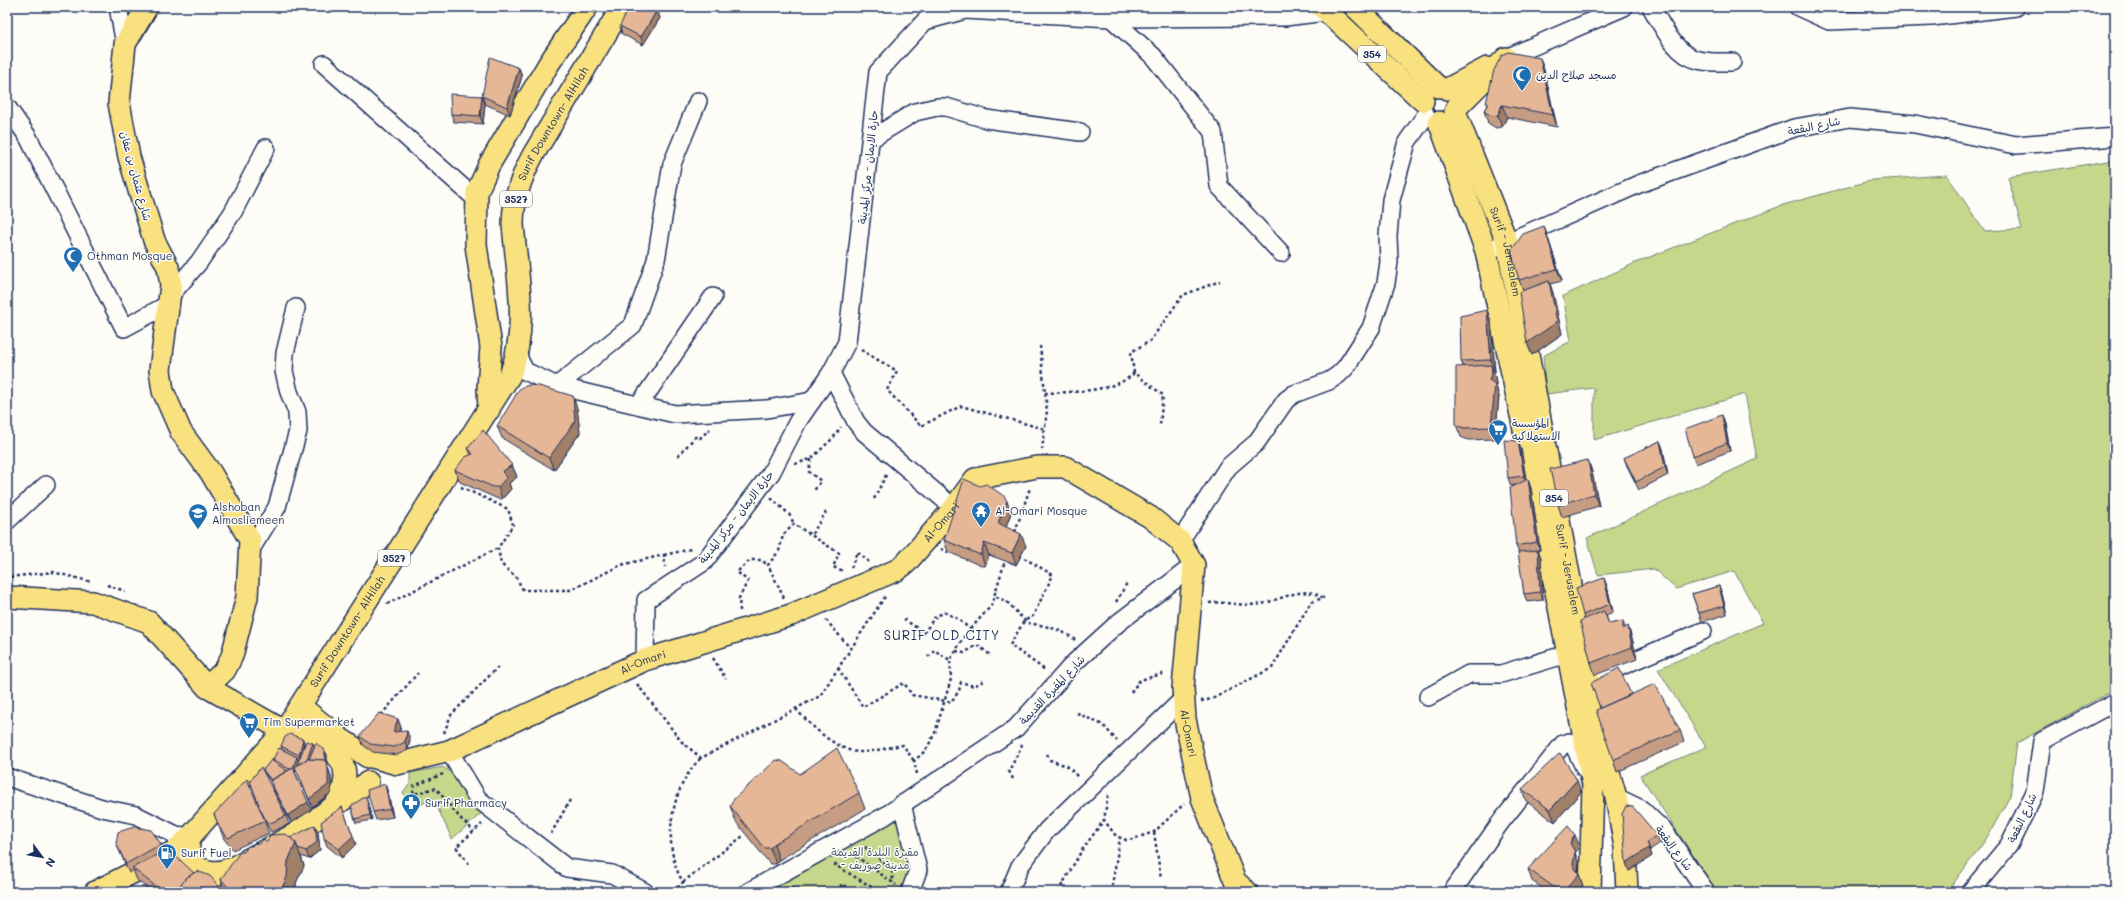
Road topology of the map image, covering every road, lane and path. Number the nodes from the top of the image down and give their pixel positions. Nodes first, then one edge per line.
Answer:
1 (118, 7) edge
2 (147, 7) edge
3 (587, 7) edge
4 (622, 7) edge
5 (1624, 7) edge
6 (1651, 7) edge
7 (1798, 7) edge
8 (2016, 7) edge
9 (1324, 9) edge
10 (1363, 11) edge
11 (1931, 12) edge
12 (1831, 14) edge
13 (1111, 18) junction
14 (125, 44) junction
15 (1506, 58) junction
16 (1732, 62) dead end
17 (324, 64) dead end
18 (1442, 88) junction
19 (698, 101) dead end
20 (7, 107) edge
21 (1440, 111) junction
22 (7, 128) edge
23 (1080, 132) dead end
24 (28, 137) junction
25 (2115, 137) edge
26 (872, 139) junction
27 (266, 148) dead end
28 (476, 200) junction
29 (1507, 242) junction
30 (1486, 251) junction
31 (1281, 253) dead end
32 (1220, 281) dead end
33 (713, 297) dead end
34 (168, 302) junction
35 (296, 308) dead end
36 (1040, 346) dead end
37 (518, 348) junction
38 (860, 349) dead end
39 (831, 373) junction
40 (1134, 373) junction
41 (557, 386) junction
42 (1045, 393) junction
43 (812, 401) junction
44 (639, 405) junction
45 (489, 410) junction
46 (844, 422) dead end
47 (714, 424) dead end
48 (1160, 425) dead end
49 (1045, 429) junction
50 (678, 456) dead end
51 (811, 459) junction
52 (788, 465) dead end
53 (1037, 467) junction
54 (888, 470) dead end
55 (442, 482) junction
56 (46, 485) dead end
57 (813, 492) dead end
58 (767, 495) dead end
59 (874, 499) dead end
60 (954, 508) junction
61 (826, 512) dead end
62 (7, 522) edge
63 (794, 524) junction
64 (812, 534) junction
65 (1014, 535) edge
66 (1180, 541) junction
67 (498, 548) junction
68 (251, 549) junction
69 (1016, 553) edge
70 (1007, 556) edge
71 (768, 565) junction
72 (1194, 565) junction
73 (897, 570) junction
74 (661, 572) dead end
75 (996, 597) junction
76 (7, 598) edge
77 (785, 601) dead end
78 (1204, 605) dead end
79 (385, 606) dead end
80 (741, 618) dead end
81 (826, 619) dead end
82 (904, 619) dead end
83 (1024, 621) junction
84 (970, 629) junction
85 (1703, 631) dead end
86 (1078, 642) dead end
87 (850, 649) junction
88 (956, 651) junction
89 (710, 652) dead end
90 (1567, 654) junction
91 (992, 656) dead end
92 (928, 657) dead end
93 (950, 660) junction
94 (637, 663) junction
95 (838, 668) junction
96 (418, 673) dead end
97 (1050, 673) dead end
98 (1167, 673) dead end
99 (726, 679) dead end
100 (984, 680) dead end
101 (1589, 680) junction
102 (206, 687) junction
103 (1131, 692) dead end
104 (1428, 697) dead end
105 (1190, 700) junction
106 (945, 701) junction
107 (2115, 702) edge
108 (300, 706) junction
109 (796, 709) junction
110 (1077, 713) dead end
111 (378, 718) edge
112 (284, 731) junction
113 (1024, 740) dead end
114 (1118, 745) dead end
115 (1047, 754) dead end
116 (701, 758) junction
117 (452, 759) junction
118 (914, 761) junction
119 (387, 764) junction
120 (7, 777) edge
121 (1013, 779) dead end
122 (919, 780) dead end
123 (1083, 781) dead end
124 (1593, 785) junction
125 (1108, 793) dead end
126 (1615, 796) junction
127 (1202, 798) junction
128 (570, 800) dead end
129 (902, 804) junction
130 (335, 805) junction
131 (494, 812) junction
132 (1593, 813) junction
133 (1104, 820) junction
134 (474, 831) junction
135 (1154, 832) junction
136 (743, 836) edge
137 (190, 837) junction
138 (549, 837) dead end
139 (1120, 838) junction
140 (852, 854) junction
141 (847, 858) dead end
142 (841, 862) dead end
143 (469, 864) dead end
144 (234, 867) junction
145 (1161, 879) dead end
146 (683, 882) junction
147 (893, 883) junction
148 (650, 889) edge
149 (905, 891) edge
150 (95, 892) edge
151 (199, 892) edge
152 (668, 892) edge
153 (673, 892) edge
154 (748, 892) edge
155 (837, 892) edge
156 (855, 892) edge
157 (880, 892) edge
158 (1009, 892) edge
159 (1058, 892) edge
160 (1111, 892) edge
161 (1247, 892) edge
162 (1452, 892) edge
163 (1590, 892) edge
164 (1627, 892) edge
165 (1706, 892) edge
166 (1970, 892) edge

1 - 14 street
2 - 14 main road
3 - 28 main road
4 - 37 main road, Surif Downtown- AlHilah / 3527
5 - 15 street
6 - 16 street
7 - 12 street
8 - 11 street
9 - 10 main road
9 - 13 street, حارة الايمان - مركز المدينة
9 - 21 main road, 354
10 - 18 main road
11 - 12 street
13 - 26 street, حارة الايمان - مركز المدينة
13 - 31 street
14 - 34 main road, شارع عثمان بن عفان
15 - 18 main road
15 - 21 main road
17 - 28 street
18 - 21 main road
19 - 41 street
20 - 24 street
21 - 29 main road, Surif - Jerusalem / 354
21 - 30 main road, Surif - Jerusalem / 354
21 - 66 street
22 - 24 street
23 - 26 street
24 - 34 street
25 - 29 street, شارع البقعة
26 - 39 street, حارة الايمان - مركز المدينة
27 - 34 street
28 - 45 main road
29 - 30 street, شارع البقعة
29 - 101 main road, Surif - Jerusalem / 354
30 - 90 main road, Surif - Jerusalem / 354
32 - 40 path
33 - 44 street
34 - 68 main road, شارع عثمان بن عفان
35 - 68 street
36 - 42 path
37 - 41 street
37 - 45 main road, Surif Downtown- AlHilah / 3527
38 - 49 path
39 - 43 street, حارة الايمان - مركز المدينة
39 - 60 street
40 - 42 path
40 - 48 path
41 - 44 street
42 - 49 path
43 - 44 street
43 - 94 street, حارة الايمان - مركز المدينة
45 - 55 main road, Surif Downtown- AlHilah / 3527
46 - 51 path
47 - 50 path
49 - 53 path
51 - 52 path
51 - 57 path
53 - 60 main road, Al-Omari
53 - 65 path
53 - 66 main road, Al-Omari
54 - 59 path
55 - 67 path
55 - 108 main road, Surif Downtown- AlHilah / 3527
56 - 62 street
58 - 63 path
60 - 73 main road, Al-Omari
61 - 64 path
63 - 64 path
63 - 71 path
64 - 73 path
66 - 72 main road, Al-Omari
67 - 74 path
67 - 79 path
68 - 102 main road, شارع عثمان بن عفان
69 - 83 path
70 - 75 path
71 - 77 path
71 - 80 path
72 - 105 main road, Al-Omari
72 - 129 street, شارع المقبرة القديمة
73 - 87 path
73 - 94 main road, Al-Omari
75 - 83 path
75 - 84 path
76 - 102 main road
78 - 105 path
81 - 87 path
82 - 84 path
83 - 86 path
83 - 97 path
84 - 88 path
85 - 101 street
87 - 95 path
88 - 91 path
88 - 93 path
89 - 99 path
90 - 104 street
90 - 124 main road, Surif - Jerusalem / 354
92 - 93 path
93 - 106 path
94 - 116 path
94 - 117 main road, Al-Omari
95 - 106 path
95 - 109 path
96 - 111 path
98 - 103 path
100 - 106 path
101 - 126 main road, Surif - Jerusalem / 354
102 - 112 main road
105 - 127 main road, Al-Omari
105 - 158 street
106 - 118 path
107 - 166 street, شارع البقعة
108 - 112 main road, Surif Downtown- AlHilah / 3527
108 - 119 main road
109 - 116 path
109 - 118 path
110 - 114 path
112 - 130 main road
112 - 137 main road, 3527
113 - 121 path
115 - 123 path
116 - 146 path
117 - 119 main road, Al-Omari
117 - 131 street
117 - 134 path
118 - 122 path
119 - 130 main road, Al-Omari
120 - 137 street
124 - 132 main road, Surif - Jerusalem / 354
124 - 162 street
125 - 133 path
126 - 132 main road
126 - 164 main road, Surif - Jerusalem / 354
126 - 165 street, شارع البقعة
127 - 135 path
127 - 161 main road, Al-Omari
128 - 138 path
129 - 149 street
129 - 154 street, شارع المقبرة القديمة
130 - 144 main road
131 - 134 path
131 - 148 street
132 - 163 main road, Surif - Jerusalem / 354
133 - 139 path
133 - 159 path
134 - 143 path
135 - 139 path
135 - 145 path
136 - 146 path
137 - 144 main road
137 - 150 main road, 3527
139 - 160 path
140 - 141 path
140 - 147 path
140 - 147 path
142 - 157 path
144 - 151 main road
146 - 153 path
147 - 149 path
148 - 152 path
155 - 156 path

